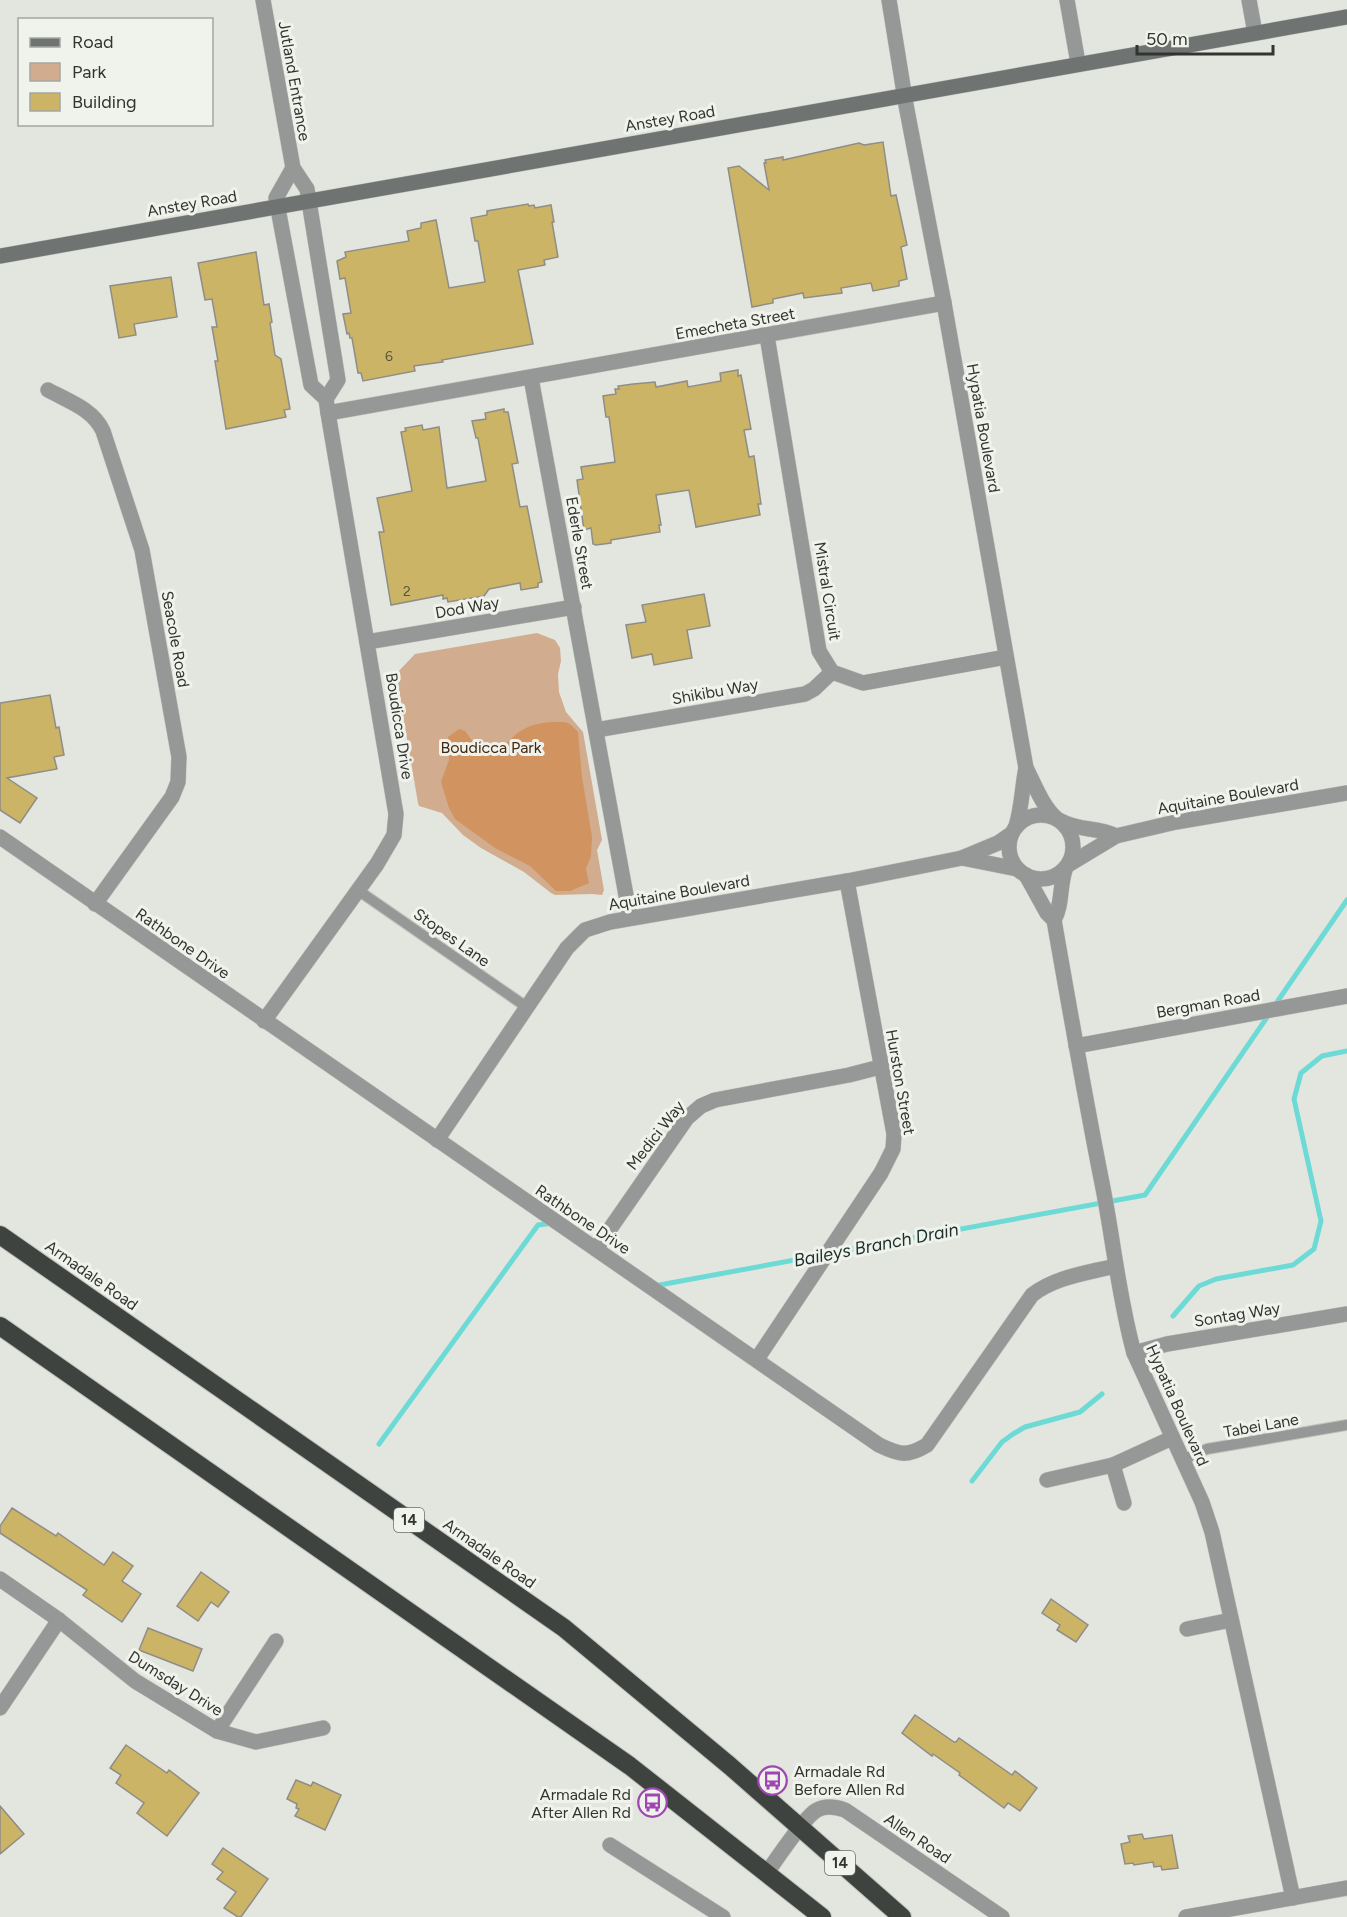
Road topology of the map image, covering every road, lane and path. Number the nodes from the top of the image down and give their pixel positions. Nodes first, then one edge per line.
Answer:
1 (263, 0) edge
2 (889, 0) edge
3 (1067, 0) edge
4 (1249, 0) edge
5 (1347, 17) edge
6 (1255, 33) junction
7 (1078, 63) junction
8 (904, 94) junction
9 (293, 168) junction
10 (308, 200) junction
11 (278, 206) junction
12 (0, 256) edge
13 (944, 303) junction
14 (767, 336) junction
15 (531, 378) junction
16 (48, 390) dead end
17 (327, 406) junction
18 (573, 607) junction
19 (367, 642) junction
20 (1006, 657) junction
21 (832, 672) junction
22 (596, 730) junction
23 (1026, 768) junction
24 (1347, 793) edge
25 (1059, 820) junction
26 (1014, 830) junction
27 (1116, 836) junction
28 (0, 837) edge
29 (962, 858) junction
30 (1067, 866) junction
31 (1022, 872) junction
32 (847, 881) junction
33 (359, 891) junction
34 (95, 904) junction
35 (630, 917) junction
36 (1054, 921) junction
37 (1347, 996) edge
38 (528, 1008) junction
39 (264, 1021) junction
40 (1076, 1046) junction
41 (880, 1067) junction
42 (437, 1140) junction
43 (0, 1235) edge
44 (596, 1249) junction
45 (1115, 1266) junction
46 (1347, 1314) edge
47 (0, 1326) edge
48 (1134, 1353) junction
49 (757, 1359) junction
50 (1347, 1425) edge
51 (1172, 1438) junction
52 (1182, 1460) junction
53 (1113, 1465) junction
54 (1047, 1480) dead end
55 (1124, 1503) dead end
56 (0, 1579) edge
57 (59, 1620) junction
58 (1231, 1620) junction
59 (1187, 1629) dead end
60 (276, 1641) dead end
61 (0, 1708) edge
62 (323, 1728) dead end
63 (217, 1731) junction
64 (801, 1827) junction
65 (610, 1845) dead end
66 (766, 1874) junction
67 (1347, 1888) edge
68 (1293, 1898) junction
69 (723, 1917) edge
70 (822, 1917) edge
71 (902, 1917) edge
72 (1002, 1917) edge
73 (1186, 1917) edge

1 - 9 street, Jutland Entrance
2 - 8 street, Hypatia Boulevard
3 - 7 street
4 - 6 street
5 - 6 street, Anstey Road
6 - 7 street, Anstey Road
7 - 8 street, Anstey Road
8 - 10 street, Anstey Road
8 - 13 street, Hypatia Boulevard
9 - 10 street, Jutland Entrance
9 - 11 street
10 - 11 street, Anstey Road
10 - 17 street
11 - 12 street, Anstey Road
11 - 17 street, Boudicca Drive
13 - 14 street, Emecheta Street
13 - 20 street, Hypatia Boulevard
14 - 15 street, Emecheta Street
14 - 21 street, Mistral Circuit
15 - 17 street
15 - 18 street, Ederle Street
16 - 34 street, Seacole Road
17 - 19 street, Boudicca Drive
18 - 19 street, Dod Way
18 - 22 street, Ederle Street
19 - 33 street, Boudicca Drive
20 - 21 street
20 - 23 street, Hypatia Boulevard
21 - 22 street, Shikibu Way
22 - 35 street, Ederle Street
23 - 25 street
23 - 26 street
24 - 27 street, Aquitaine Boulevard
25 - 26 street
25 - 27 street, Aquitaine Boulevard
25 - 30 street
26 - 29 street
26 - 31 street
27 - 30 street, Aquitaine Boulevard
28 - 34 street, Rathbone Drive
29 - 31 street
29 - 32 street, Aquitaine Boulevard
30 - 31 street
30 - 36 street, Hypatia Boulevard
31 - 36 street, Hypatia Boulevard
32 - 35 street, Aquitaine Boulevard
32 - 41 street, Hurston Street
33 - 38 lane, Stopes Lane
33 - 39 street, Boudicca Drive
34 - 39 street, Rathbone Drive
35 - 38 street, Aquitaine Boulevard
36 - 40 street, Hypatia Boulevard
37 - 40 street, Bergman Road
38 - 42 street, Aquitaine Boulevard
39 - 42 street, Rathbone Drive
40 - 45 street, Hypatia Boulevard
41 - 44 street, Medici Way
41 - 49 street, Hurston Street
42 - 44 street, Rathbone Drive
43 - 64 highway, Armadale Road / 14
44 - 49 street, Rathbone Drive
45 - 48 street, Hypatia Boulevard
45 - 49 street, Rathbone Drive
46 - 48 street, Sontag Way
47 - 66 highway
48 - 51 street, Hypatia Boulevard
50 - 52 lane, Tabei Lane
51 - 52 street, Hypatia Boulevard
51 - 53 street
52 - 58 street, Hypatia Boulevard
53 - 54 street
53 - 55 street
56 - 57 street, Dumsday Drive
57 - 61 street
57 - 63 street, Dumsday Drive
58 - 59 street
58 - 68 street, Hypatia Boulevard
60 - 63 street
62 - 63 street, Dumsday Drive
64 - 66 street, Allen Road
64 - 71 highway, Armadale Road / 14
64 - 72 street, Allen Road
65 - 69 street
66 - 70 highway
67 - 68 street
68 - 73 street

